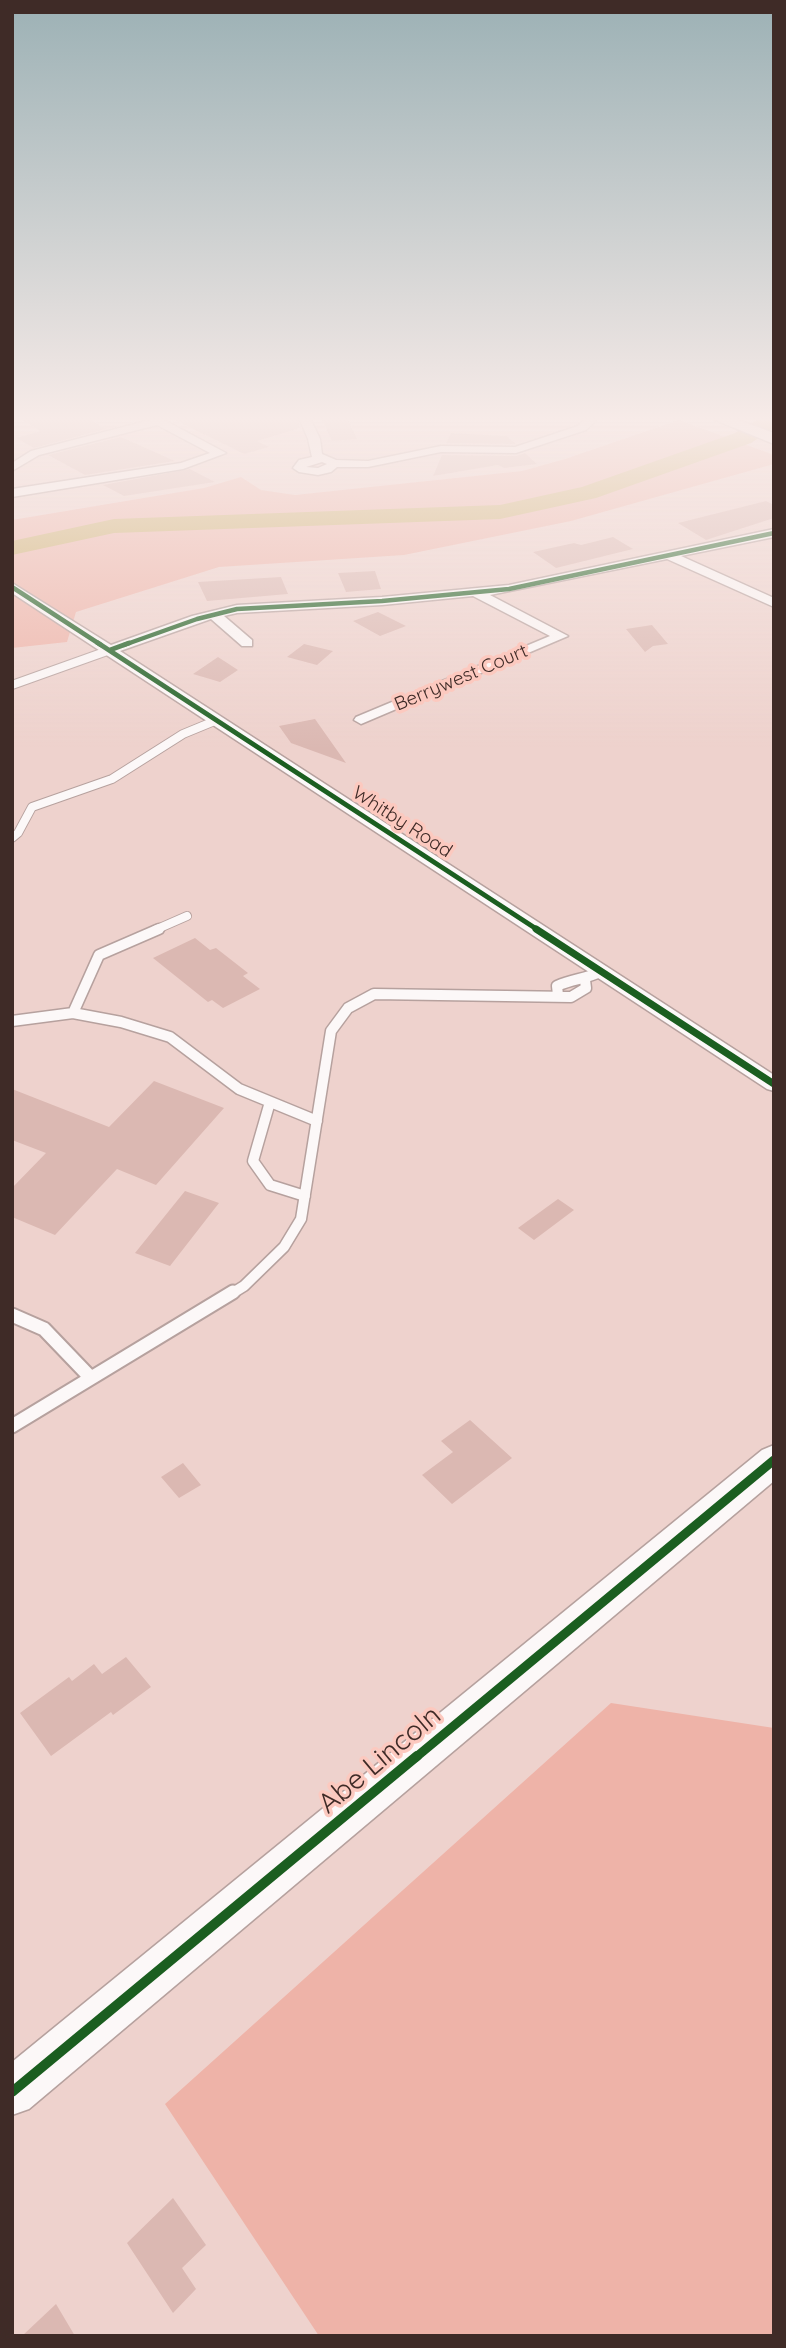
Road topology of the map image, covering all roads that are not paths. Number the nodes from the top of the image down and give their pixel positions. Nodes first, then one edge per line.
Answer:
1 (774, 533) edge
2 (670, 556) junction
3 (12, 587) edge
4 (476, 593) junction
5 (774, 603) edge
6 (213, 614) junction
7 (247, 643) dead end
8 (110, 650) junction
9 (12, 685) edge
10 (217, 720) junction
11 (361, 720) dead end
12 (14, 834) edge
13 (187, 916) dead end
14 (601, 971) junction
15 (73, 1013) junction
16 (12, 1021) edge
17 (774, 1084) edge
18 (270, 1102) junction
19 (317, 1121) junction
20 (305, 1196) junction
21 (12, 1315) edge
22 (91, 1378) junction
23 (12, 1426) edge
24 (774, 1460) edge
25 (12, 2092) edge

1 - 2 street
2 - 4 street
2 - 5 street
3 - 8 street, Whitby Road
4 - 6 street
4 - 11 street, Berrywest Court
6 - 7 street
6 - 8 street
8 - 9 lane
8 - 10 street, Whitby Road
10 - 12 lane
10 - 14 street, Whitby Road
13 - 15 lane
14 - 17 street, Whitby Road
14 - 19 lane
15 - 16 lane
15 - 18 lane
18 - 19 lane
18 - 20 lane
19 - 20 lane
20 - 22 lane
21 - 22 lane
22 - 23 lane
24 - 25 street, Abe Lincoln

